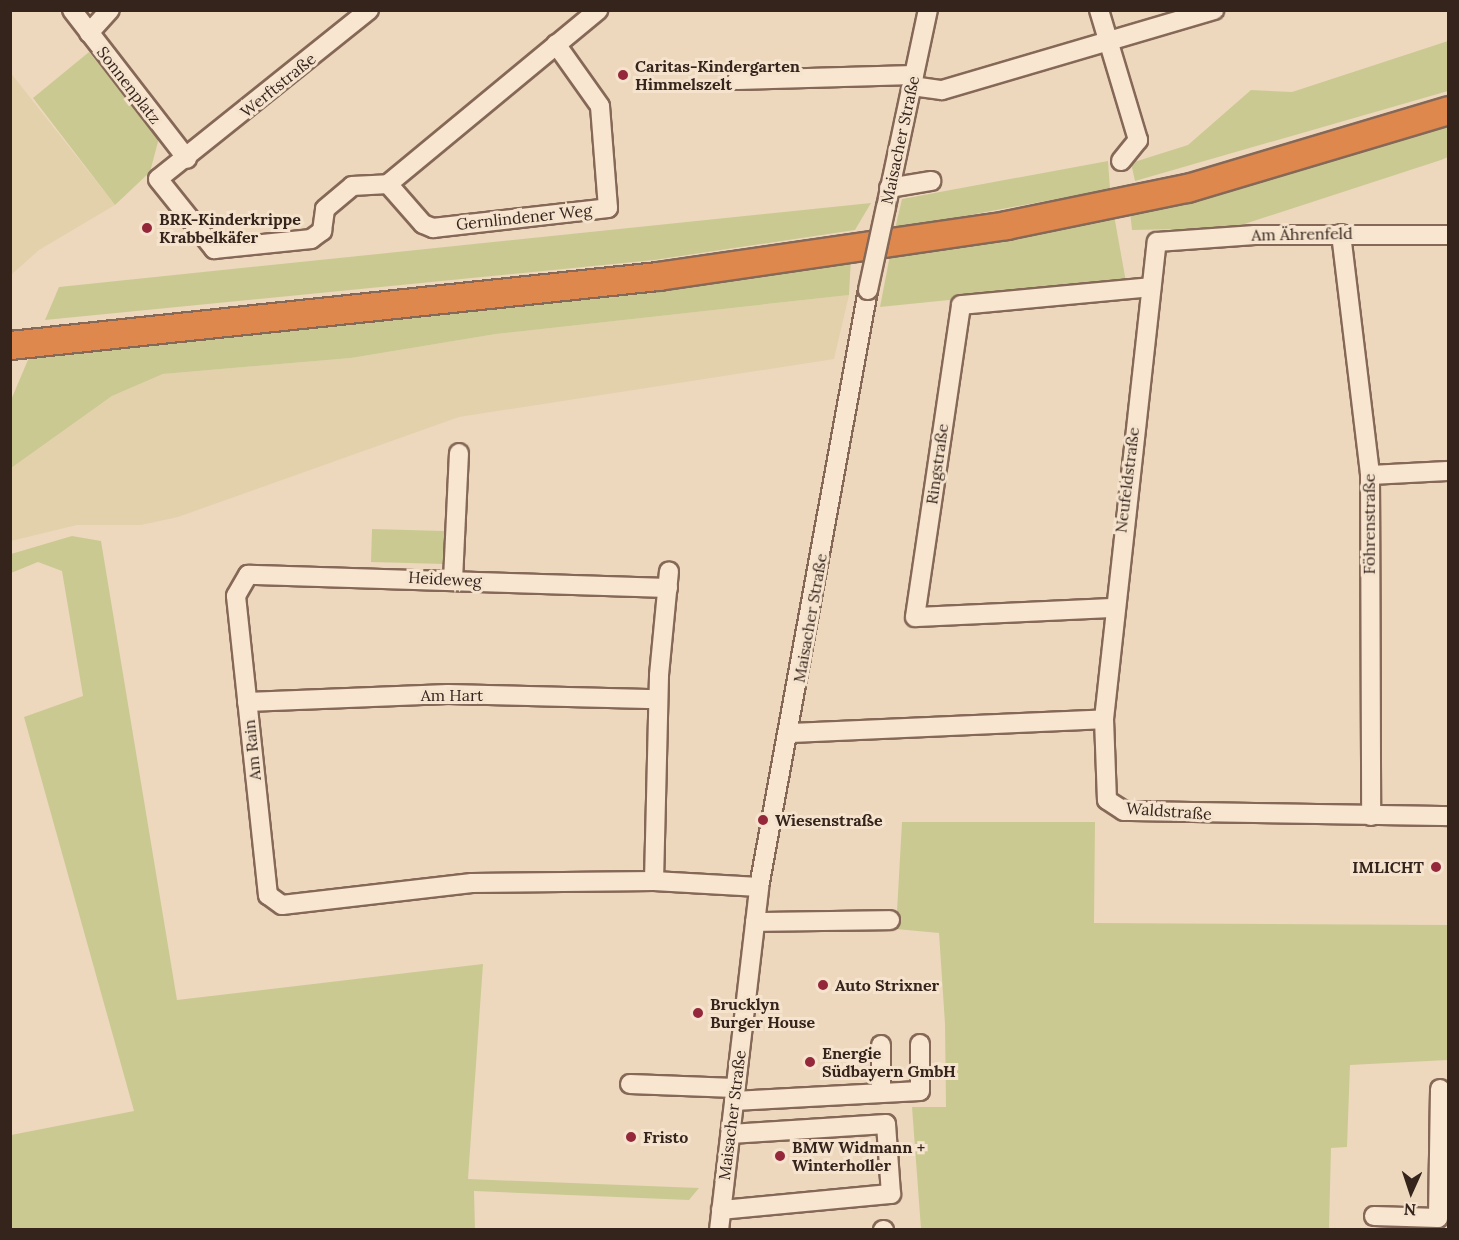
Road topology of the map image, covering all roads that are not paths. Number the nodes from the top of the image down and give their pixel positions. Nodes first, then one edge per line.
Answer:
1 (72, 10) edge
2 (110, 10) edge
3 (369, 10) edge
4 (598, 10) edge
5 (928, 10) edge
6 (1099, 10) edge
7 (1214, 10) edge
8 (89, 33) junction
9 (1109, 41) junction
10 (556, 44) junction
11 (737, 80) dead end
12 (913, 81) junction
13 (1449, 110) edge
14 (187, 159) junction
15 (1122, 161) dead end
16 (931, 181) dead end
17 (388, 184) junction
18 (889, 188) junction
19 (1341, 234) junction
20 (1449, 235) edge
21 (1157, 242) joint
22 (1152, 287) junction
23 (10, 345) edge
24 (459, 453) dead end
25 (1449, 471) edge
26 (1370, 475) junction
27 (453, 580) junction
28 (236, 596) joint
29 (1113, 608) junction
30 (658, 699) junction
31 (247, 702) junction
32 (1104, 719) junction
33 (789, 733) junction
34 (1371, 816) junction
35 (1449, 816) edge
36 (654, 881) junction
37 (759, 887) junction
38 (890, 920) dead end
39 (755, 922) junction
40 (920, 1044) dead end
41 (880, 1046) dead end
42 (630, 1084) dead end
43 (1440, 1089) dead end
44 (881, 1092) junction
45 (735, 1094) junction
46 (730, 1134) junction
47 (1443, 1192) edge
48 (721, 1210) junction
49 (1374, 1216) dead end
50 (719, 1230) edge

1 - 8 street, Sonnenplatz
2 - 8 street
3 - 14 street, Werftstraße
4 - 10 street
5 - 12 street, Maisacher Straße
6 - 9 street
7 - 9 street
8 - 14 street, Sonnenplatz
9 - 12 street
9 - 15 street
10 - 17 street
10 - 17 street, Gernlindener Weg
11 - 12 street
12 - 18 street, Maisacher Straße
13 - 23 highway
14 - 17 street, Werftstraße
16 - 18 street
18 - 33 street, Maisacher Straße, bridge
19 - 20 street, Am Ährenfeld
19 - 21 street, Am Ährenfeld
19 - 26 street, Föhrenstraße
21 - 22 street, Neufeldstraße
22 - 29 street, Neufeldstraße
22 - 29 street, Ringstraße
24 - 27 street
25 - 26 street
26 - 34 street, Föhrenstraße
27 - 28 street, Heideweg
27 - 30 street, Heideweg
28 - 31 street, Am Rain
29 - 32 street, Neufeldstraße
30 - 31 street, Am Hart
30 - 36 street, Heideweg
31 - 36 street, Am Rain
32 - 33 street
32 - 34 street, Waldstraße
33 - 37 street, Maisacher Straße
34 - 35 street, Waldstraße
36 - 37 street
37 - 39 street, Maisacher Straße
38 - 39 street
39 - 45 street, Maisacher Straße
40 - 44 street
41 - 44 street
42 - 45 street
43 - 47 street
44 - 45 street
45 - 46 street, Maisacher Straße
46 - 48 street, Maisacher Straße
46 - 48 street
47 - 49 street
48 - 50 street, Maisacher Straße

